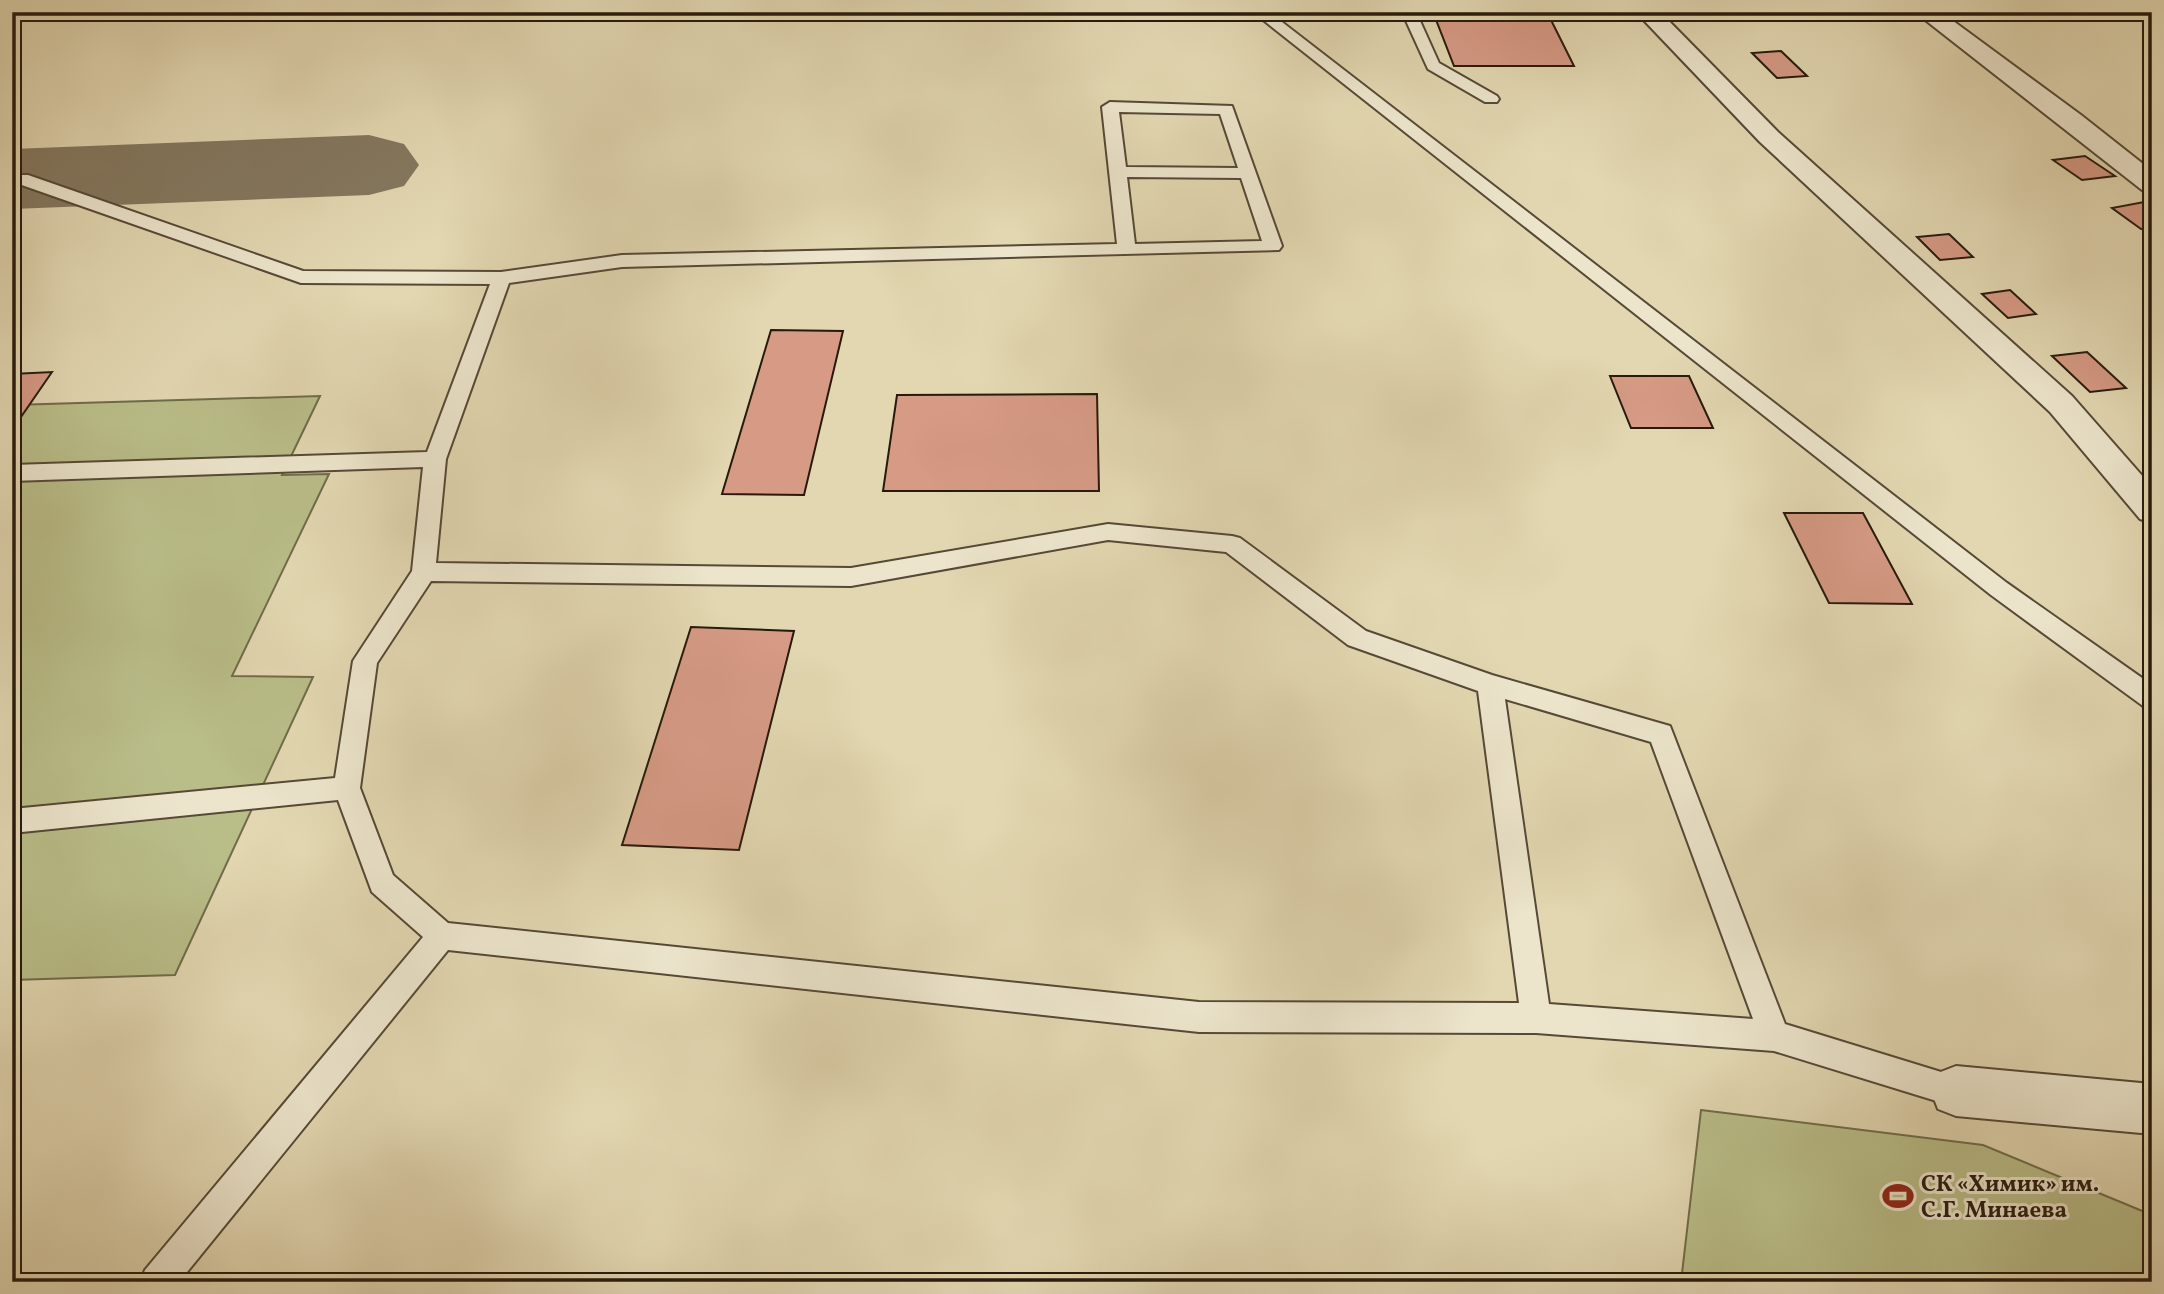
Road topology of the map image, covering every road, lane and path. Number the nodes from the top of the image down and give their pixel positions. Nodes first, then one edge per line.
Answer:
1 (1260, 12) edge
2 (1409, 12) edge
3 (1647, 12) edge
4 (1926, 12) edge
5 (1491, 99) dead end
6 (1118, 172) junction
7 (1247, 173) junction
8 (22, 179) dead end
9 (2152, 184) edge
10 (1127, 250) junction
11 (501, 278) junction
12 (435, 459) junction
13 (12, 473) edge
14 (2152, 510) edge
15 (424, 572) junction
16 (1490, 685) junction
17 (2152, 699) edge
18 (347, 788) junction
19 (12, 821) edge
20 (442, 936) junction
21 (1536, 1018) junction
22 (1774, 1036) junction
23 (1956, 1091) joint
24 (2152, 1108) edge
25 (157, 1282) edge

1 - 17 lane
2 - 5 lane
3 - 14 street
4 - 9 street
6 - 7 lane
6 - 7 lane
6 - 10 lane
7 - 10 lane
8 - 11 lane
10 - 11 lane
11 - 12 lane
12 - 13 lane
12 - 15 lane
15 - 16 lane
15 - 18 lane
16 - 21 lane
16 - 22 lane
18 - 19 lane
18 - 20 lane
20 - 21 lane
20 - 25 lane
21 - 22 lane
22 - 23 lane
23 - 24 street

